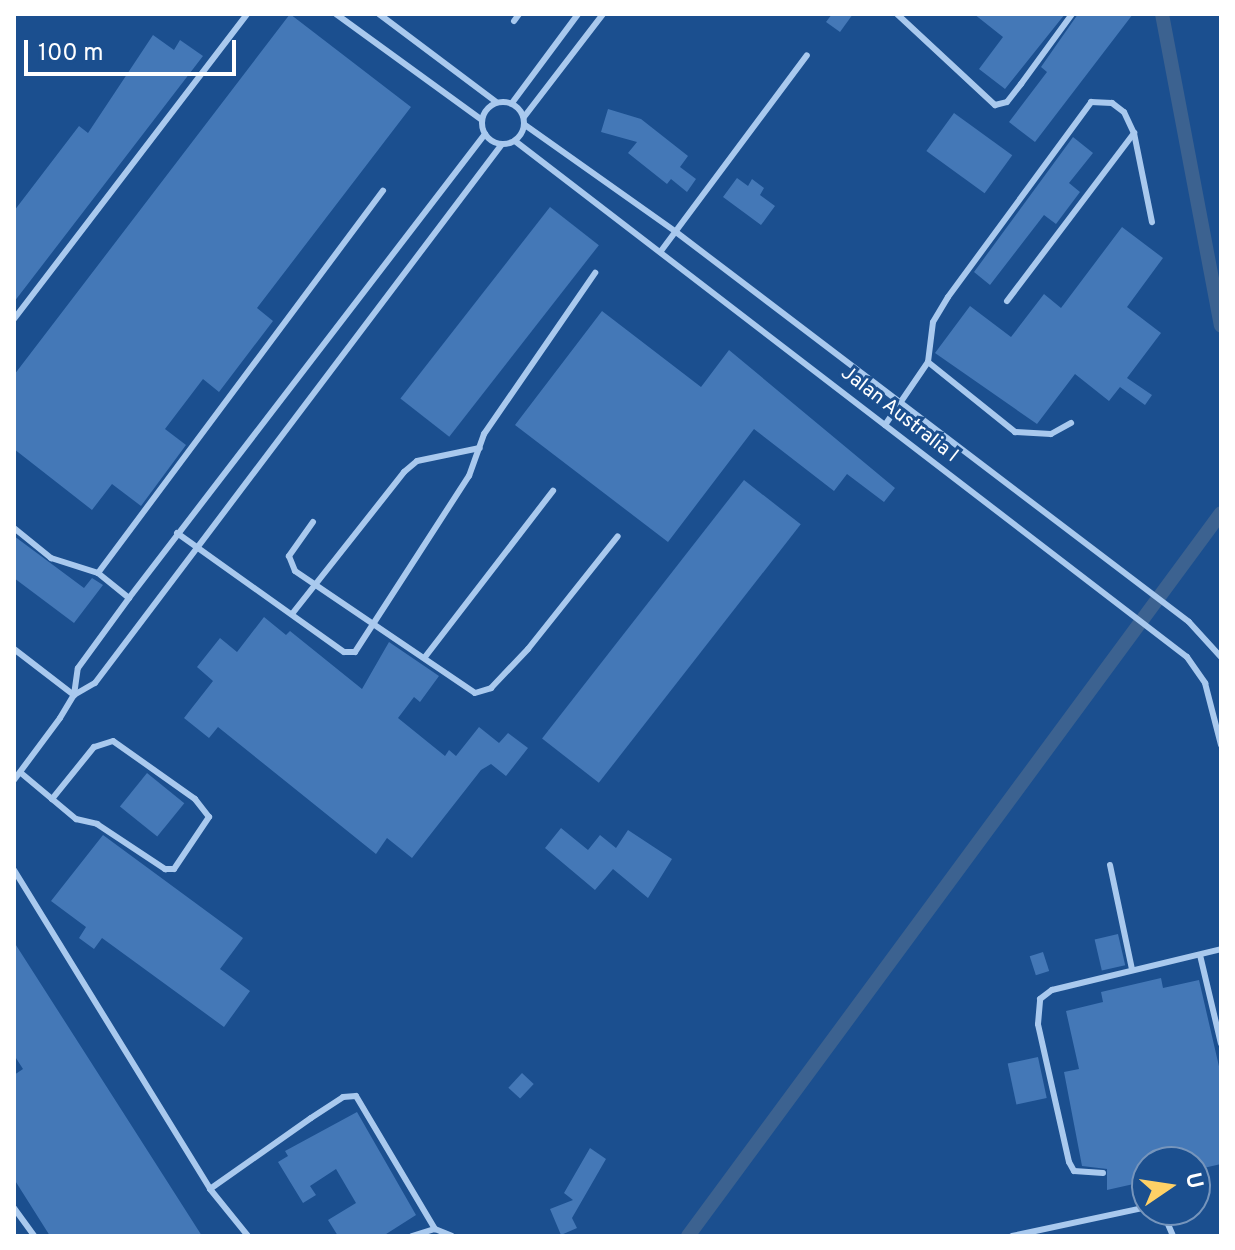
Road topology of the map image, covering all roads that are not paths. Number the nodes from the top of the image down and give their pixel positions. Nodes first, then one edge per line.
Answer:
1 (247, 14) edge
2 (336, 14) edge
3 (379, 14) edge
4 (519, 14) edge
5 (578, 14) edge
6 (603, 14) edge
7 (897, 14) edge
8 (1072, 14) edge
9 (514, 21) dead end
10 (807, 55) dead end
11 (496, 102) junction
12 (512, 103) junction
13 (482, 120) junction
14 (524, 121) junction
15 (1134, 133) junction
16 (485, 134) junction
17 (515, 141) junction
18 (502, 144) junction
19 (383, 191) dead end
20 (1152, 222) dead end
21 (676, 232) junction
22 (661, 251) junction
23 (595, 273) dead end
24 (1007, 301) dead end
25 (14, 319) edge
26 (928, 362) junction
27 (899, 404) junction
28 (1071, 423) dead end
29 (885, 425) junction
30 (480, 448) junction
31 (553, 491) dead end
32 (313, 522) dead end
33 (14, 528) edge
34 (177, 533) junction
35 (618, 536) dead end
36 (197, 546) junction
37 (98, 573) junction
38 (313, 587) junction
39 (129, 598) junction
40 (292, 614) junction
41 (376, 623) junction
42 (14, 649) edge
43 (425, 657) junction
44 (1221, 657) edge
45 (74, 695) junction
46 (1221, 745) edge
47 (21, 773) junction
48 (14, 780) edge
49 (52, 799) junction
50 (1110, 865) dead end
51 (14, 870) edge
52 (1221, 949) edge
53 (1200, 955) junction
54 (1132, 969) junction
55 (1221, 1044) edge
56 (1103, 1173) dead end
57 (210, 1189) junction
58 (14, 1208) edge
59 (1131, 1210) edge
60 (435, 1229) junction
61 (34, 1236) edge
62 (248, 1236) edge
63 (412, 1236) edge
64 (452, 1236) edge
65 (1012, 1236) edge

1 - 25 lane
2 - 13 lane
3 - 11 lane
4 - 9 lane
5 - 12 lane
6 - 14 lane
7 - 8 lane
10 - 21 lane
11 - 12 lane
11 - 13 lane
12 - 14 lane, Jalan Australia I
13 - 16 lane
14 - 17 lane
14 - 21 lane, Jalan Australia I
15 - 20 lane
15 - 24 lane
15 - 26 lane
16 - 18 lane
16 - 34 lane
17 - 18 lane
17 - 22 lane, Jalan Australia I
18 - 36 lane
19 - 37 lane
21 - 22 lane
21 - 27 lane, Jalan Australia I
22 - 29 lane, Jalan Australia I
23 - 30 lane
26 - 27 lane
26 - 28 lane
27 - 29 lane
27 - 44 lane, Jalan Australia I
29 - 46 lane, Jalan Australia I
30 - 38 lane
30 - 41 lane
31 - 43 lane
32 - 38 lane
33 - 37 lane
34 - 36 lane
34 - 39 lane
35 - 43 lane
36 - 40 lane
36 - 45 lane
37 - 39 lane
38 - 40 lane
38 - 41 lane
39 - 45 lane
40 - 41 lane
41 - 43 lane
42 - 45 lane
45 - 47 lane
47 - 48 lane
47 - 49 lane
49 - 49 lane
50 - 54 lane
51 - 57 lane
52 - 53 lane
53 - 54 lane
53 - 55 lane
54 - 56 lane
57 - 60 lane
57 - 62 lane
58 - 61 lane
59 - 65 lane
60 - 63 lane
60 - 64 lane

